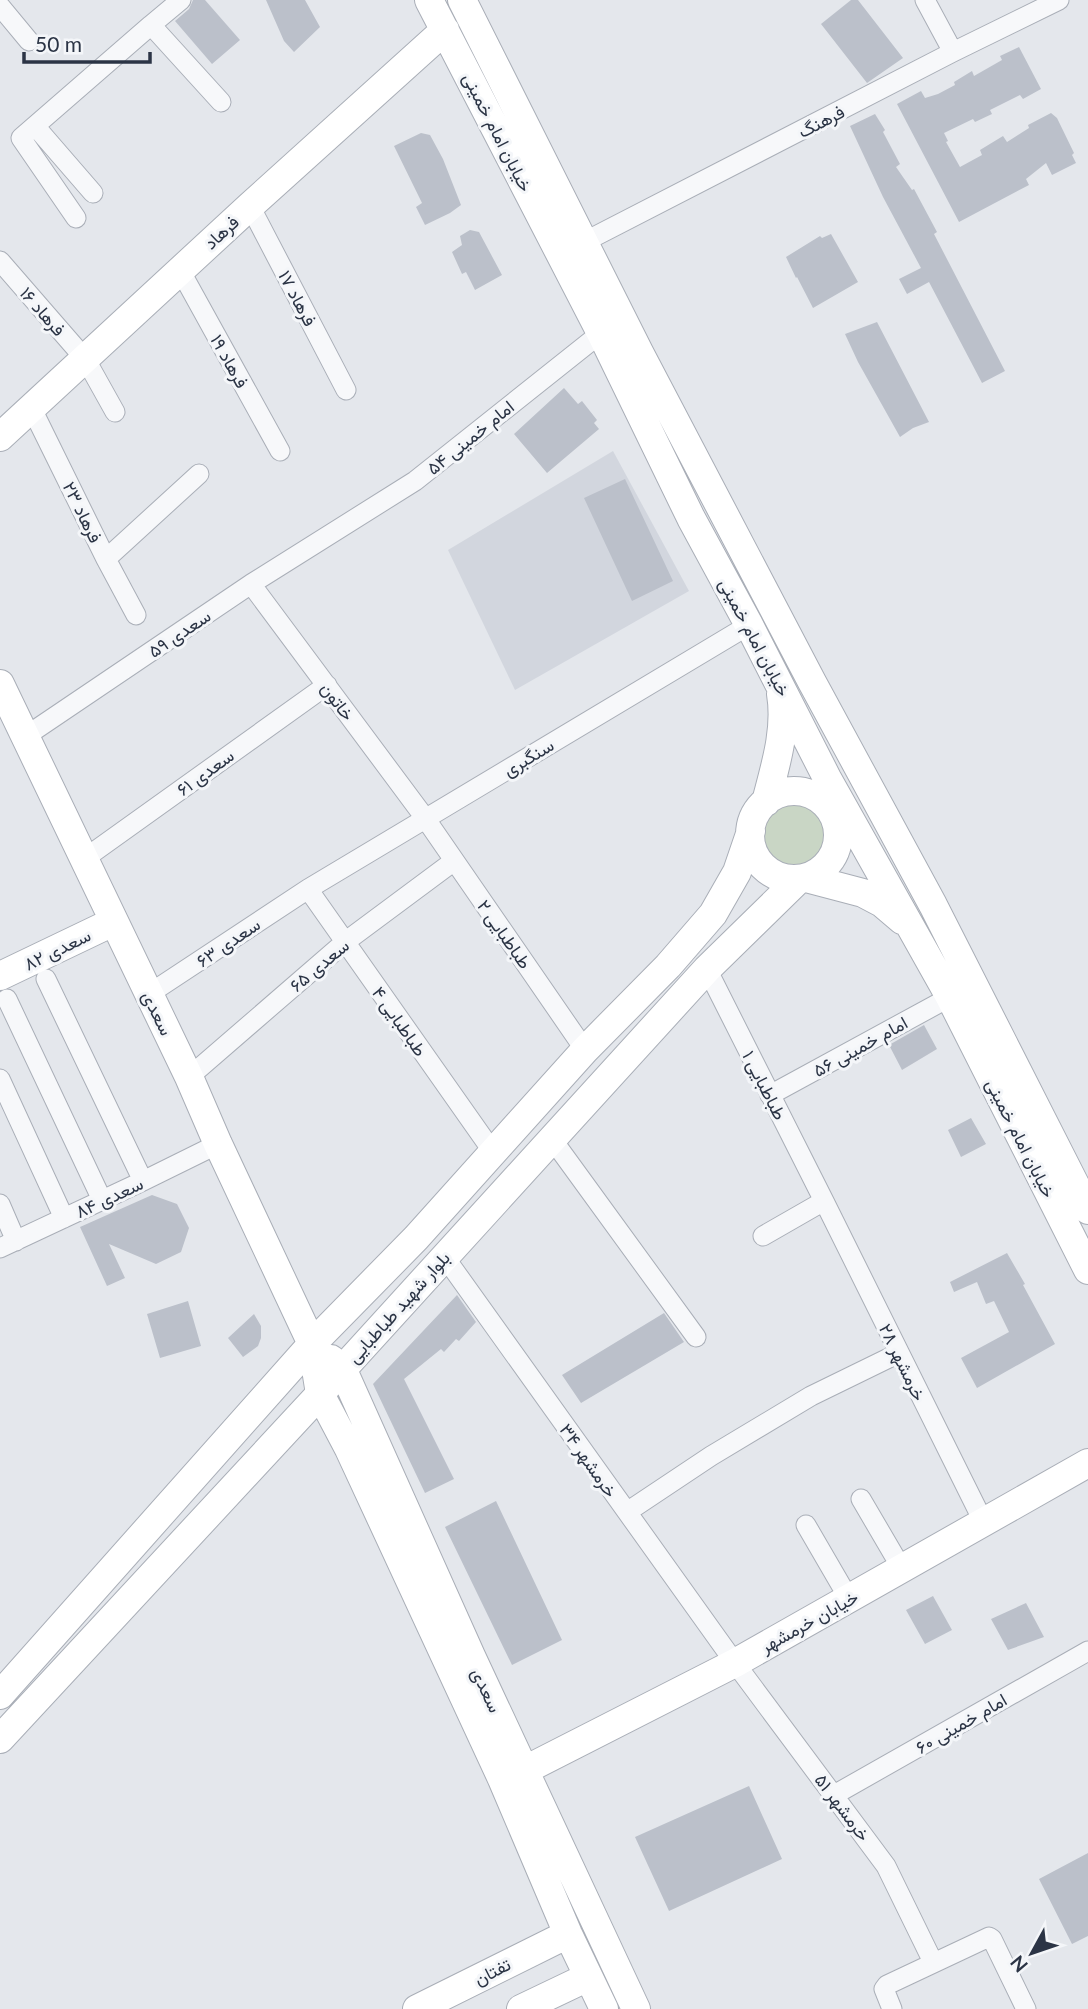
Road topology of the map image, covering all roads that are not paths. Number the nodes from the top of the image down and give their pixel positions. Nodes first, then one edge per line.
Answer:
1 (181, 0) edge
2 (429, 0) edge
3 (925, 0) edge
4 (1059, 0) edge
5 (467, 3) edge
6 (0, 6) edge
7 (151, 25) junction
8 (445, 30) junction
9 (29, 41) dead end
10 (953, 52) junction
11 (221, 102) dead end
12 (35, 127) junction
13 (93, 193) dead end
14 (250, 206) junction
15 (76, 218) dead end
16 (584, 242) junction
17 (0, 261) edge
18 (180, 270) junction
19 (601, 332) junction
20 (86, 360) junction
21 (346, 390) dead end
22 (32, 409) junction
23 (115, 412) dead end
24 (0, 438) edge
25 (279, 451) dead end
26 (200, 474) dead end
27 (333, 532) joint
28 (106, 559) junction
29 (251, 584) junction
30 (136, 615) dead end
31 (749, 625) junction
32 (778, 681) junction
33 (812, 682) junction
34 (327, 685) junction
35 (2, 694) edge
36 (26, 736) junction
37 (827, 778) junction
38 (766, 802) junction
39 (839, 817) junction
40 (425, 818) junction
41 (751, 831) junction
42 (896, 837) junction
43 (84, 859) junction
44 (454, 861) junction
45 (803, 878) junction
46 (308, 889) junction
47 (113, 922) junction
48 (909, 926) junction
49 (345, 942) junction
50 (706, 969) junction
51 (46, 979) dead end
52 (2, 981) edge
53 (149, 994) junction
54 (950, 998) junction
55 (585, 1050) junction
56 (189, 1077) junction
57 (0, 1079) edge
58 (770, 1096) junction
59 (552, 1139) junction
60 (218, 1143) junction
61 (493, 1152) junction
62 (143, 1181) junction
63 (102, 1200) junction
64 (824, 1201) junction
65 (0, 1204) edge
66 (1088, 1210) edge
67 (64, 1218) junction
68 (763, 1236) dead end
69 (8, 1245) edge
70 (444, 1256) junction
71 (1088, 1270) edge
72 (696, 1337) dead end
73 (312, 1344) junction
74 (899, 1353) junction
75 (342, 1368) junction
76 (320, 1394) junction
77 (1088, 1463) edge
78 (861, 1499) dead end
79 (626, 1512) junction
80 (984, 1523) junction
81 (806, 1525) dead end
82 (902, 1569) junction
83 (849, 1599) junction
84 (1088, 1651) edge
85 (735, 1663) junction
86 (0, 1695) edge
87 (0, 1739) edge
88 (524, 1770) junction
89 (834, 1795) junction
90 (568, 1934) junction
91 (933, 1962) junction
92 (588, 1977) junction
93 (417, 2009) edge
94 (521, 2009) edge
95 (604, 2009) edge
96 (636, 2009) edge
97 (892, 2009) edge
98 (1026, 2009) edge

1 - 7 street
2 - 8 main road, خیابان امام خمینی
3 - 10 street
4 - 10 street, فرهنگ
5 - 16 main road, خیابان امام خمینی
6 - 9 street
7 - 11 street
7 - 12 street
8 - 14 main road, فرهاد
8 - 19 main road, خیابان امام خمینی
10 - 16 street, فرهنگ
12 - 13 street
12 - 15 street
14 - 18 main road, فرهاد
14 - 21 street, فرهاد ۱۷
16 - 33 main road, خیابان امام خمینی
17 - 20 street, فرهاد ۱۶
18 - 20 main road, فرهاد
18 - 25 street, فرهاد ۱۹
19 - 27 street, امام خمینی ۵۴
19 - 31 main road, خیابان امام خمینی
20 - 22 main road, فرهاد
20 - 23 street, فرهاد ۱۶
22 - 24 main road, فرهاد
22 - 28 street, فرهاد ۲۳
26 - 28 street
27 - 29 street, سعدی ۵۹
28 - 30 street, فرهاد ۲۳
29 - 34 street, خاتون
29 - 36 street, سعدی ۵۹
31 - 32 main road, خیابان امام خمینی
31 - 40 street, سنگبری
32 - 37 main road, خیابان امام خمینی
32 - 38 main road
33 - 37 main road
33 - 42 main road, خیابان امام خمینی
34 - 40 street, خاتون
34 - 43 street, سعدی ۶۱
35 - 36 main road, سعدی
36 - 43 main road, سعدی
37 - 39 main road
38 - 39 main road
38 - 41 main road
39 - 42 main road
39 - 45 main road
39 - 48 main road, خیابان امام خمینی
40 - 44 street, طباطبایی ۲
40 - 46 street, سنگبری
41 - 45 main road
41 - 55 main road, بلوار شهید طباطبایی
42 - 66 main road, خیابان امام خمینی
43 - 47 main road, سعدی
44 - 49 street, سعدی ۶۵
44 - 55 street, طباطبایی ۲
45 - 48 main road
45 - 50 main road, بلوار شهید طباطبایی
46 - 49 street, طباطبایی ۴
46 - 53 street, سعدی ۶۳
47 - 52 main road, سعدی ۸۲
47 - 53 main road, سعدی
48 - 54 main road, خیابان امام خمینی
49 - 56 street, سعدی ۶۵
49 - 61 street, طباطبایی ۴
50 - 58 street, طباطبایی ۱
50 - 59 main road, بلوار شهید طباطبایی
51 - 62 street
52 - 63 street
53 - 56 main road, سعدی
54 - 58 street, امام خمینی ۵۶
54 - 71 main road, خیابان امام خمینی
55 - 61 main road, بلوار شهید طباطبایی
56 - 60 main road, سعدی
57 - 67 street
58 - 64 street, طباطبایی ۱
59 - 70 main road, بلوار شهید طباطبایی
59 - 72 street
60 - 62 street, سعدی ۸۴
60 - 73 main road, سعدی
61 - 73 main road, بلوار شهید طباطبایی
62 - 63 street, سعدی ۸۴
63 - 67 street, سعدی ۸۴
64 - 68 street
64 - 74 street, خرمشهر ۲۸
65 - 69 street
67 - 69 street, سعدی ۸۴
70 - 75 main road, بلوار شهید طباطبایی
70 - 79 street, خرمشهر ۳۴
73 - 75 main road
73 - 76 main road, سعدی
73 - 86 main road, بلوار شهید طباطبایی
74 - 79 street
74 - 80 street, خرمشهر ۲۸
75 - 76 main road, بلوار شهید طباطبایی
75 - 88 main road, سعدی
76 - 87 main road, بلوار شهید طباطبایی
76 - 90 main road, سعدی
77 - 80 main road, خیابان خرمشهر
78 - 82 street
79 - 85 street, خرمشهر ۳۴
80 - 82 main road, خیابان خرمشهر
81 - 83 street
82 - 83 main road, خیابان خرمشهر
83 - 85 main road, خیابان خرمشهر
84 - 89 street, امام خمینی ۶۰
85 - 88 main road, خیابان خرمشهر
85 - 89 street, خرمشهر ۵۱
88 - 96 main road, سعدی
89 - 91 street, خرمشهر ۵۱
90 - 92 main road, سعدی
90 - 93 main road, تفتان
91 - 97 street
91 - 98 street
92 - 94 main road
92 - 95 main road, سعدی

